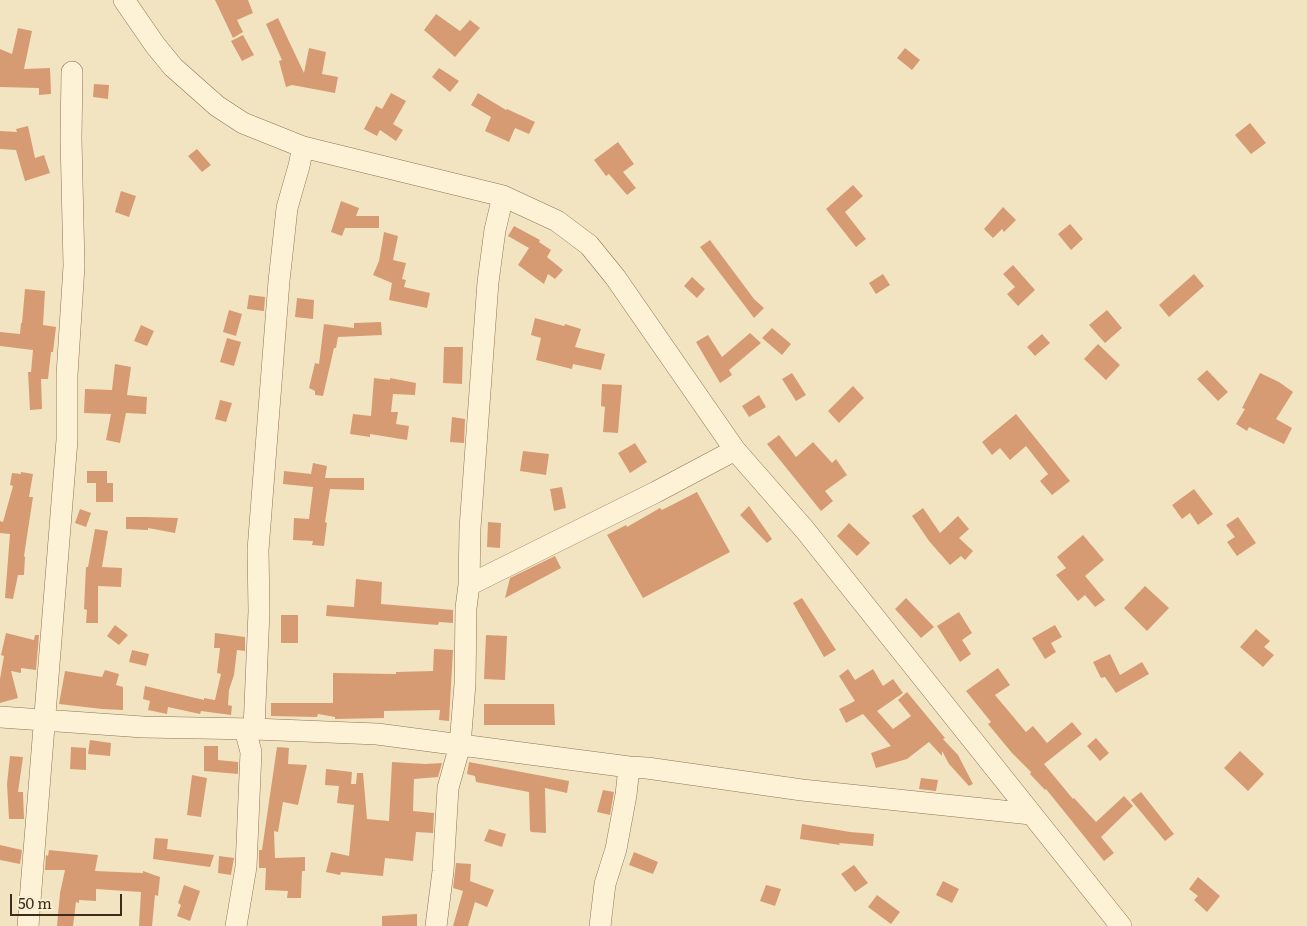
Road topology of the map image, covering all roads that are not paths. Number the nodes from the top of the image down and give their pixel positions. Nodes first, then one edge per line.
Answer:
1 (124, 0) edge
2 (72, 72) dead end
3 (303, 147) junction
4 (503, 196) junction
5 (735, 450) junction
6 (469, 585) junction
7 (0, 717) edge
8 (44, 720) junction
9 (249, 729) junction
10 (460, 745) junction
11 (629, 768) junction
12 (1031, 814) junction
13 (28, 926) edge
14 (236, 926) edge
15 (436, 926) edge
16 (600, 926) edge
17 (1121, 926) edge

1 - 3 street
2 - 8 street
3 - 4 street
3 - 9 street
4 - 5 street
4 - 6 street
5 - 6 street
5 - 12 street
6 - 10 street
7 - 8 street
8 - 9 street
8 - 13 street
9 - 10 street
9 - 14 street
10 - 11 street
10 - 15 street
11 - 12 street
11 - 16 street
12 - 17 street

